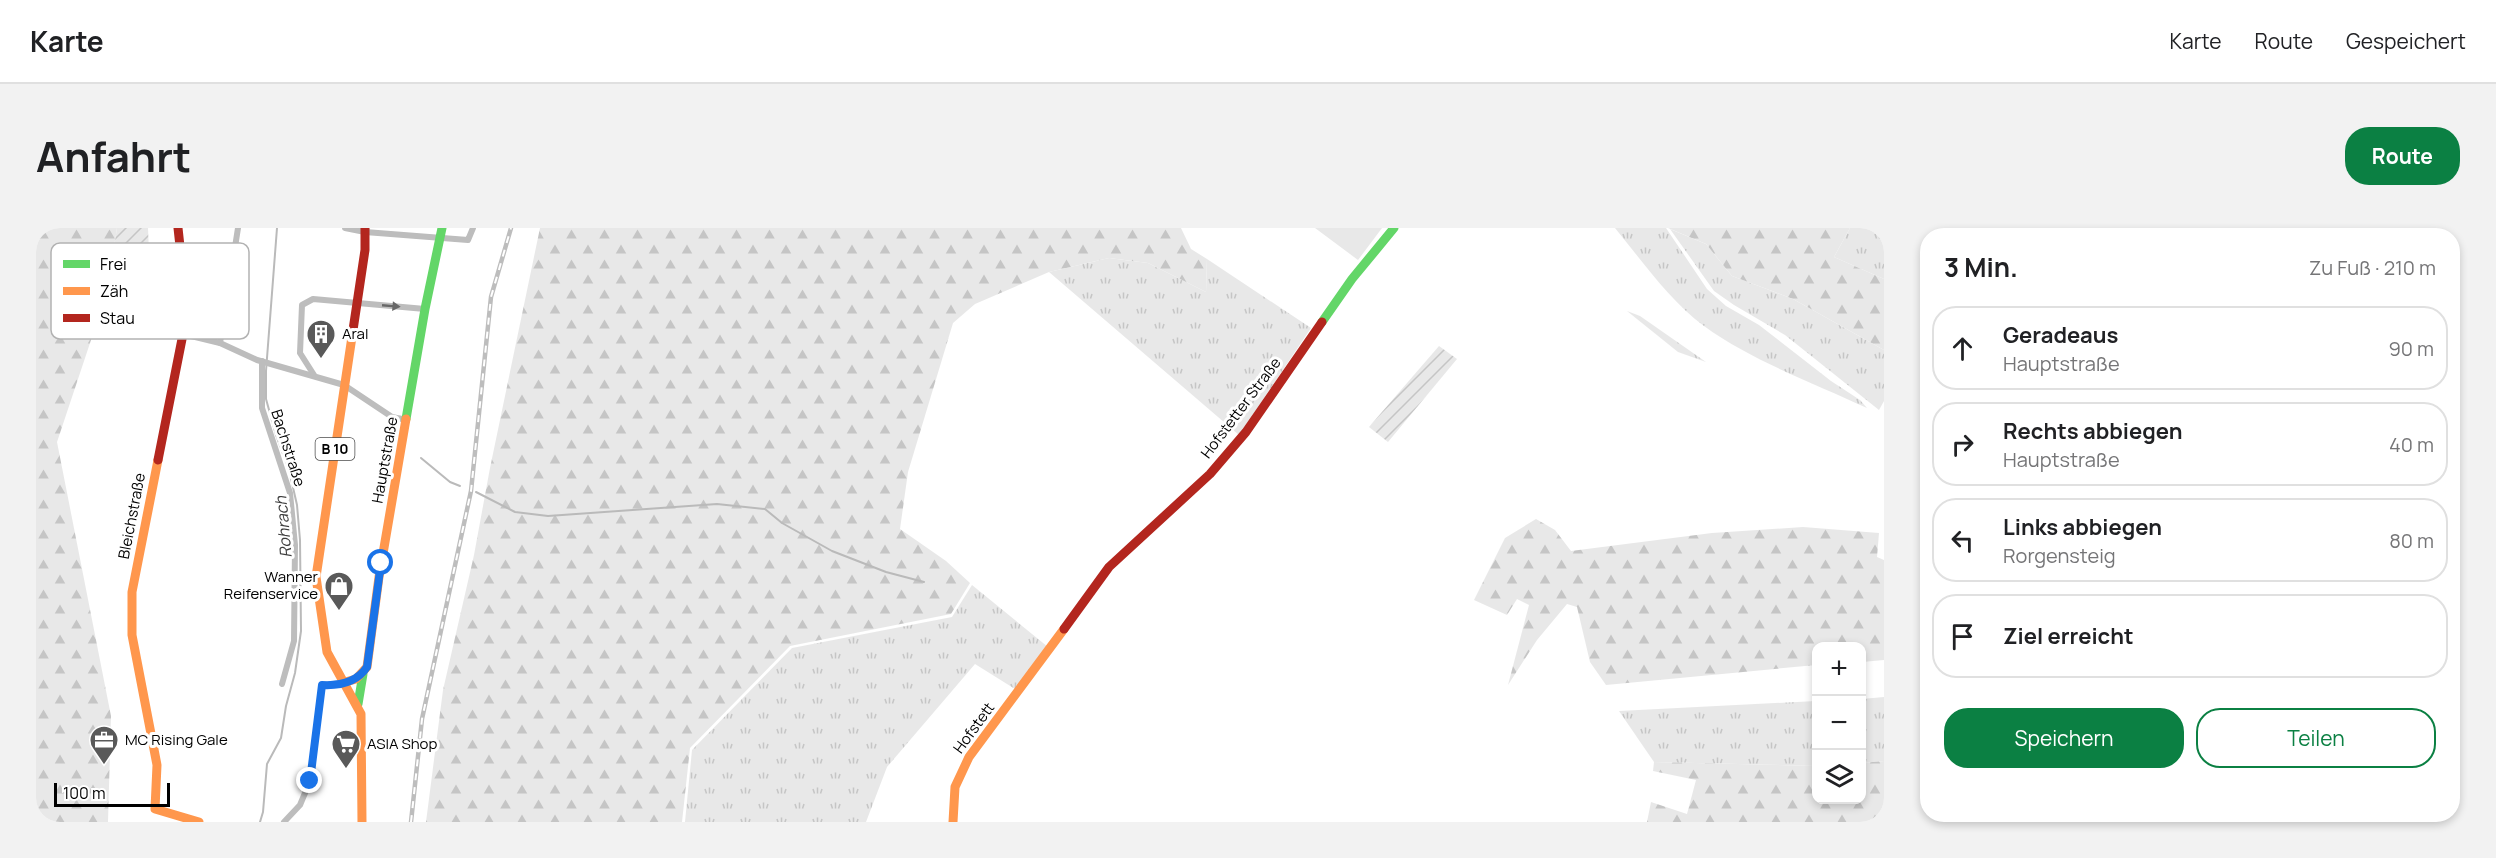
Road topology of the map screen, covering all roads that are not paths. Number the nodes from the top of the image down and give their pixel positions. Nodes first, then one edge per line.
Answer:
1 (178, 228) edge
2 (238, 228) edge
3 (345, 228) edge
4 (442, 228) edge
5 (473, 228) edge
6 (1394, 228) edge
7 (365, 230) edge
8 (438, 239) junction
9 (180, 243) edge
10 (236, 243) edge
11 (358, 303) junction
12 (425, 309) junction
13 (182, 339) edge
14 (204, 339) edge
15 (221, 339) edge
16 (220, 343) junction
17 (263, 362) junction
18 (314, 375) junction
19 (344, 385) junction
20 (407, 420) junction
21 (363, 674) junction
22 (342, 683) junction
23 (282, 684) dead end
24 (1020, 691) joint
25 (358, 704) junction
26 (199, 822) edge
27 (284, 822) edge
28 (362, 822) edge
29 (953, 822) edge

1 - 9 street, Bleichstraße
2 - 10 street
3 - 7 street
4 - 8 street, Hauptstraße
5 - 8 street
6 - 24 street, Hofstetter Straße
7 - 8 street
7 - 11 street, B 10
8 - 12 street, Hauptstraße
11 -> 12 street
11 - 18 street
11 - 19 street, B 10
12 - 20 street, Hauptstraße
13 - 26 street, Bleichstraße
14 - 16 street
15 - 16 street
16 - 17 street
17 - 18 street
17 - 23 street, Bachstraße
18 - 19 street
19 - 20 street
19 - 22 street, B 10
20 - 21 street, Hauptstraße
21 - 22 street
21 - 25 street, Hauptstraße
22 - 25 street, B 10
22 - 27 street
24 - 29 street, Hofstett
25 - 28 street, B 10

